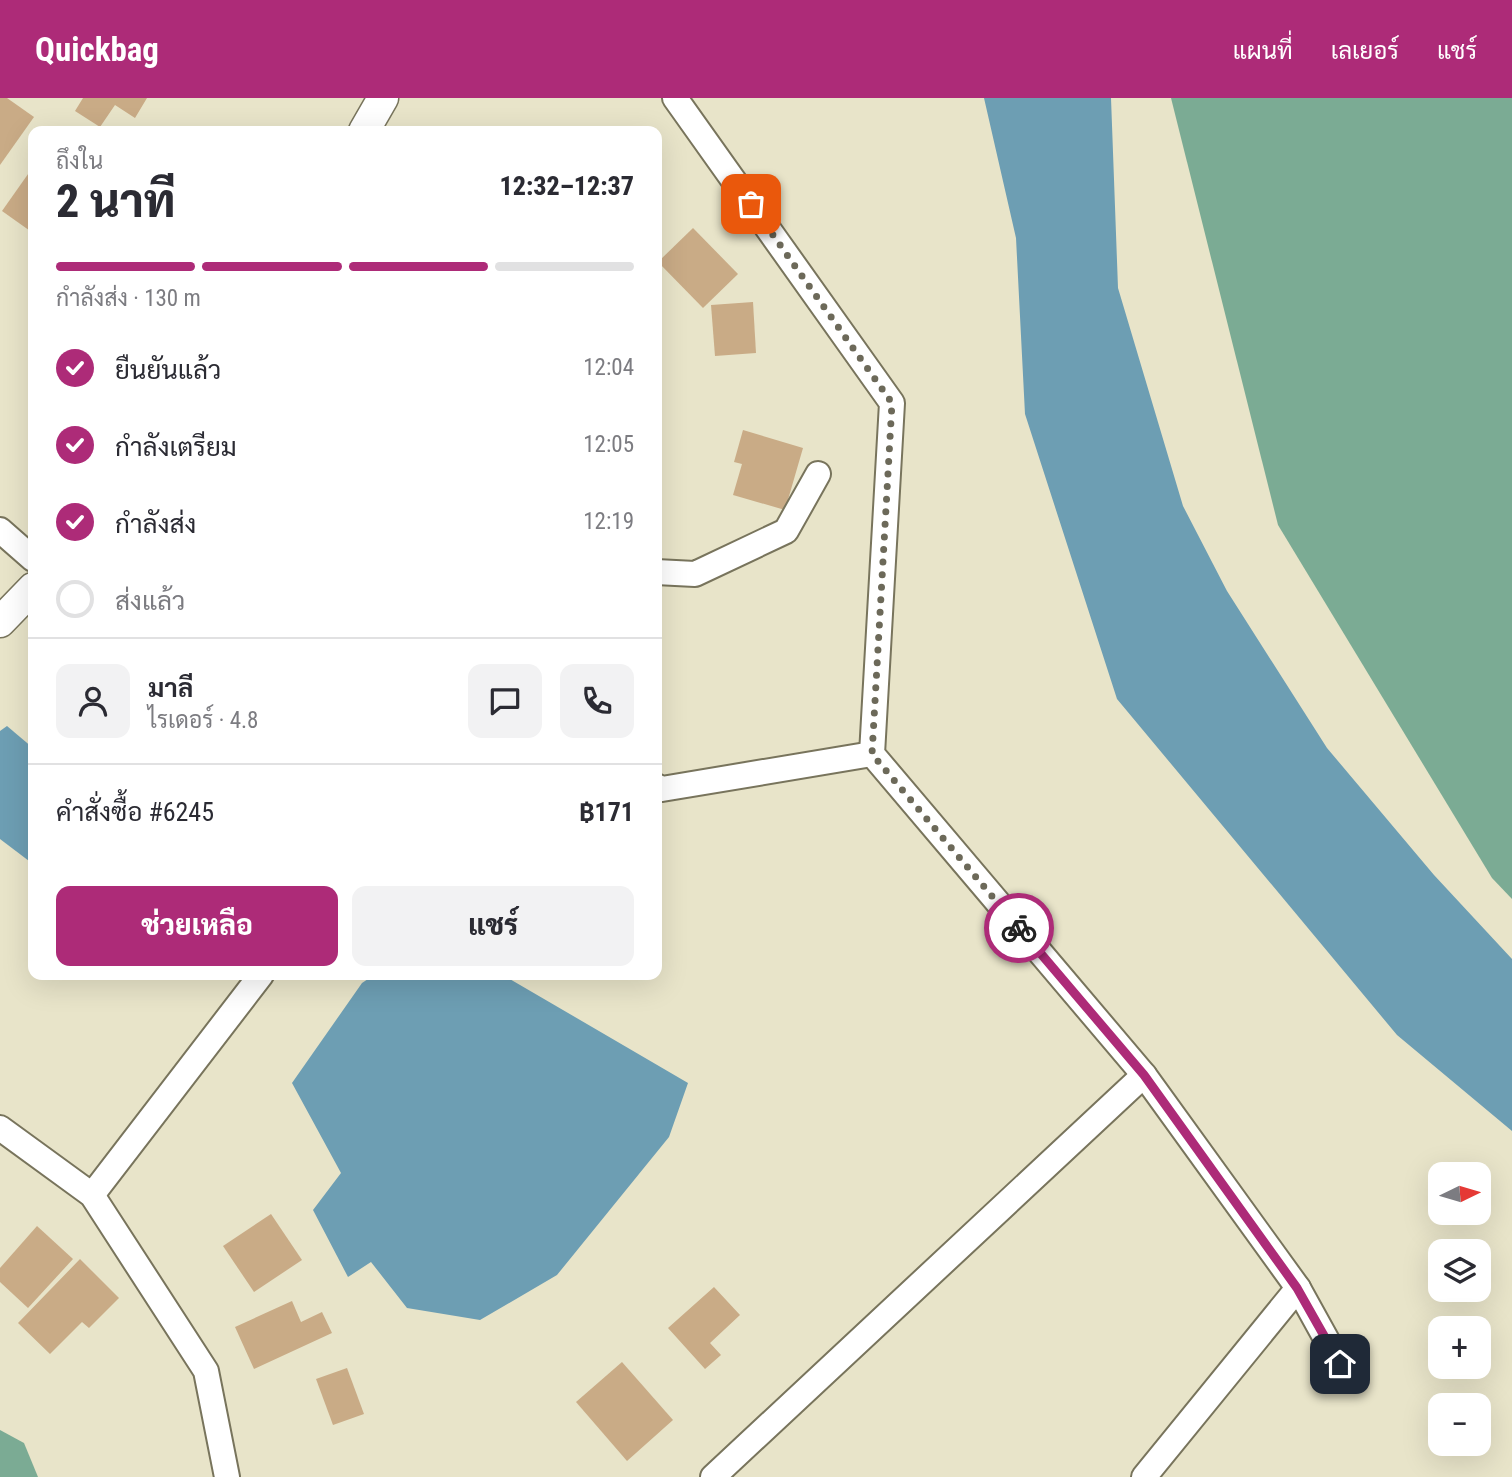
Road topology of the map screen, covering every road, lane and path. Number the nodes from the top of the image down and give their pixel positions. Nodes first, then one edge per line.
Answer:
1 (383, 98) edge
2 (675, 98) edge
3 (367, 126) edge
4 (818, 474) dead end
5 (0, 530) edge
6 (28, 555) edge
7 (662, 572) edge
8 (28, 593) edge
9 (0, 622) edge
10 (872, 754) junction
11 (662, 789) edge
12 (257, 980) edge
13 (1144, 1075) junction
14 (0, 1128) edge
15 (92, 1195) junction
16 (1297, 1288) junction
17 (1340, 1364) dead end
18 (227, 1477) edge
19 (713, 1477) edge
20 (1144, 1477) edge

1 - 3 street
2 - 10 street
4 - 7 street
5 - 6 street
8 - 9 street
10 - 11 street
10 - 13 street
12 - 15 street
13 - 16 street
13 - 19 street
14 - 15 street
15 - 18 street
16 - 17 street
16 - 20 street

